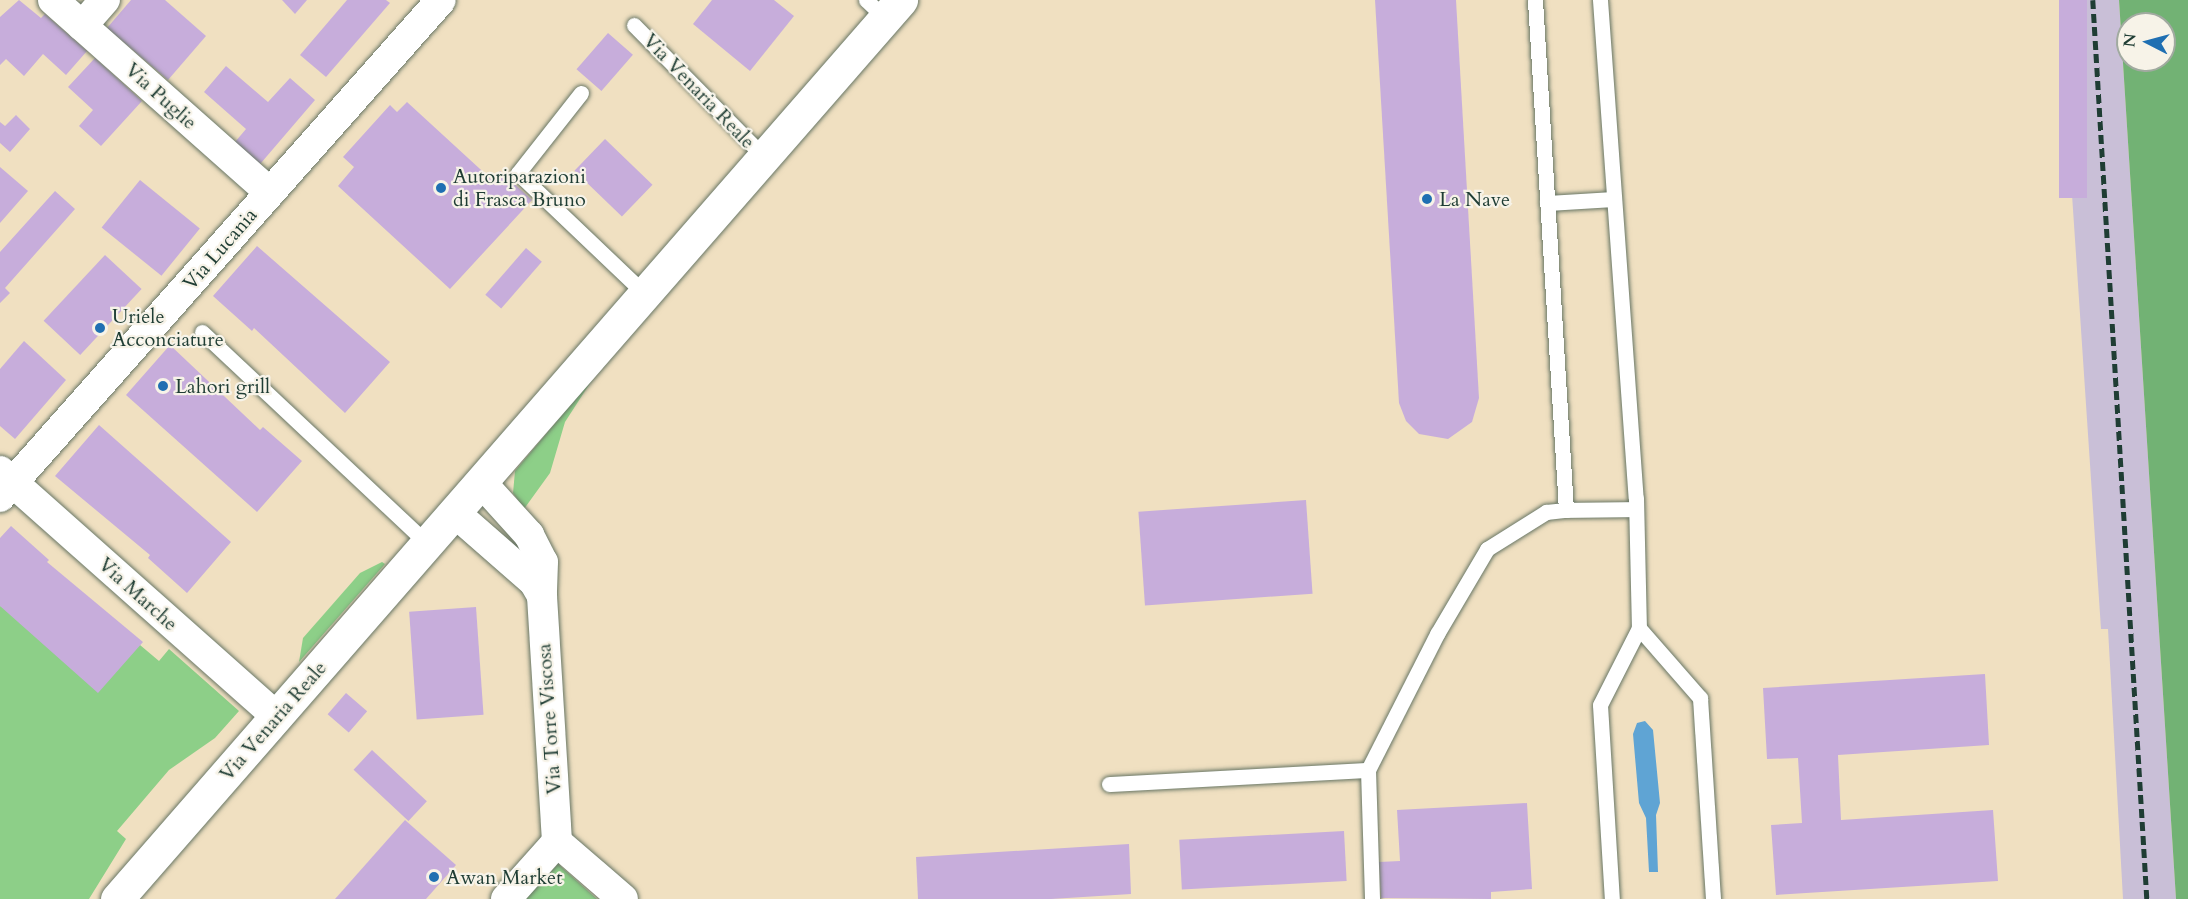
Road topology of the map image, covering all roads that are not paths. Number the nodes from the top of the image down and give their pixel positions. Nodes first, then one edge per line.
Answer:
1 (53, 0) edge
2 (105, 0) edge
3 (441, 0) edge
4 (1535, 0) edge
5 (1600, 0) edge
6 (884, 6) edge
7 (634, 25) dead end
8 (82, 26) junction
9 (581, 93) dead end
10 (764, 157) junction
11 (270, 193) junction
12 (1614, 199) junction
13 (1547, 203) junction
14 (644, 293) junction
15 (202, 332) dead end
16 (481, 482) junction
17 (4, 483) edge
18 (1636, 509) junction
19 (1566, 510) junction
20 (454, 512) junction
21 (427, 543) junction
22 (542, 596) junction
23 (1639, 628) junction
24 (277, 717) junction
25 (1368, 770) junction
26 (1109, 784) dead end
27 (557, 842) junction
28 (117, 899) edge
29 (506, 899) edge
30 (623, 899) edge
31 (1372, 899) edge
32 (1612, 899) edge
33 (1713, 899) edge

1 - 8 street, Via Puglie
2 - 8 street
3 - 11 street, Via Lucania
4 - 13 lane
5 - 12 lane
6 - 10 street, Via Venaria Reale
7 - 10 lane, Via Venaria Reale
8 - 11 street, Via Puglie
9 - 14 lane
10 - 14 street, Via Venaria Reale
11 - 17 street, Via Lucania
12 - 13 lane
12 - 18 lane
13 - 19 lane
14 - 16 street, Via Venaria Reale
15 - 21 lane
16 - 20 street, Via Venaria Reale
16 - 22 street, Via Torre Viscosa
17 - 24 street, Via Marche
18 - 19 lane
18 - 23 lane
19 - 25 lane
20 - 21 street, Via Venaria Reale
20 - 22 street
21 - 24 street, Via Venaria Reale
22 - 27 street, Via Torre Viscosa
23 - 32 lane
23 - 33 lane
24 - 28 street, Via Venaria Reale
25 - 26 lane
25 - 31 lane
27 - 29 street
27 - 30 street

